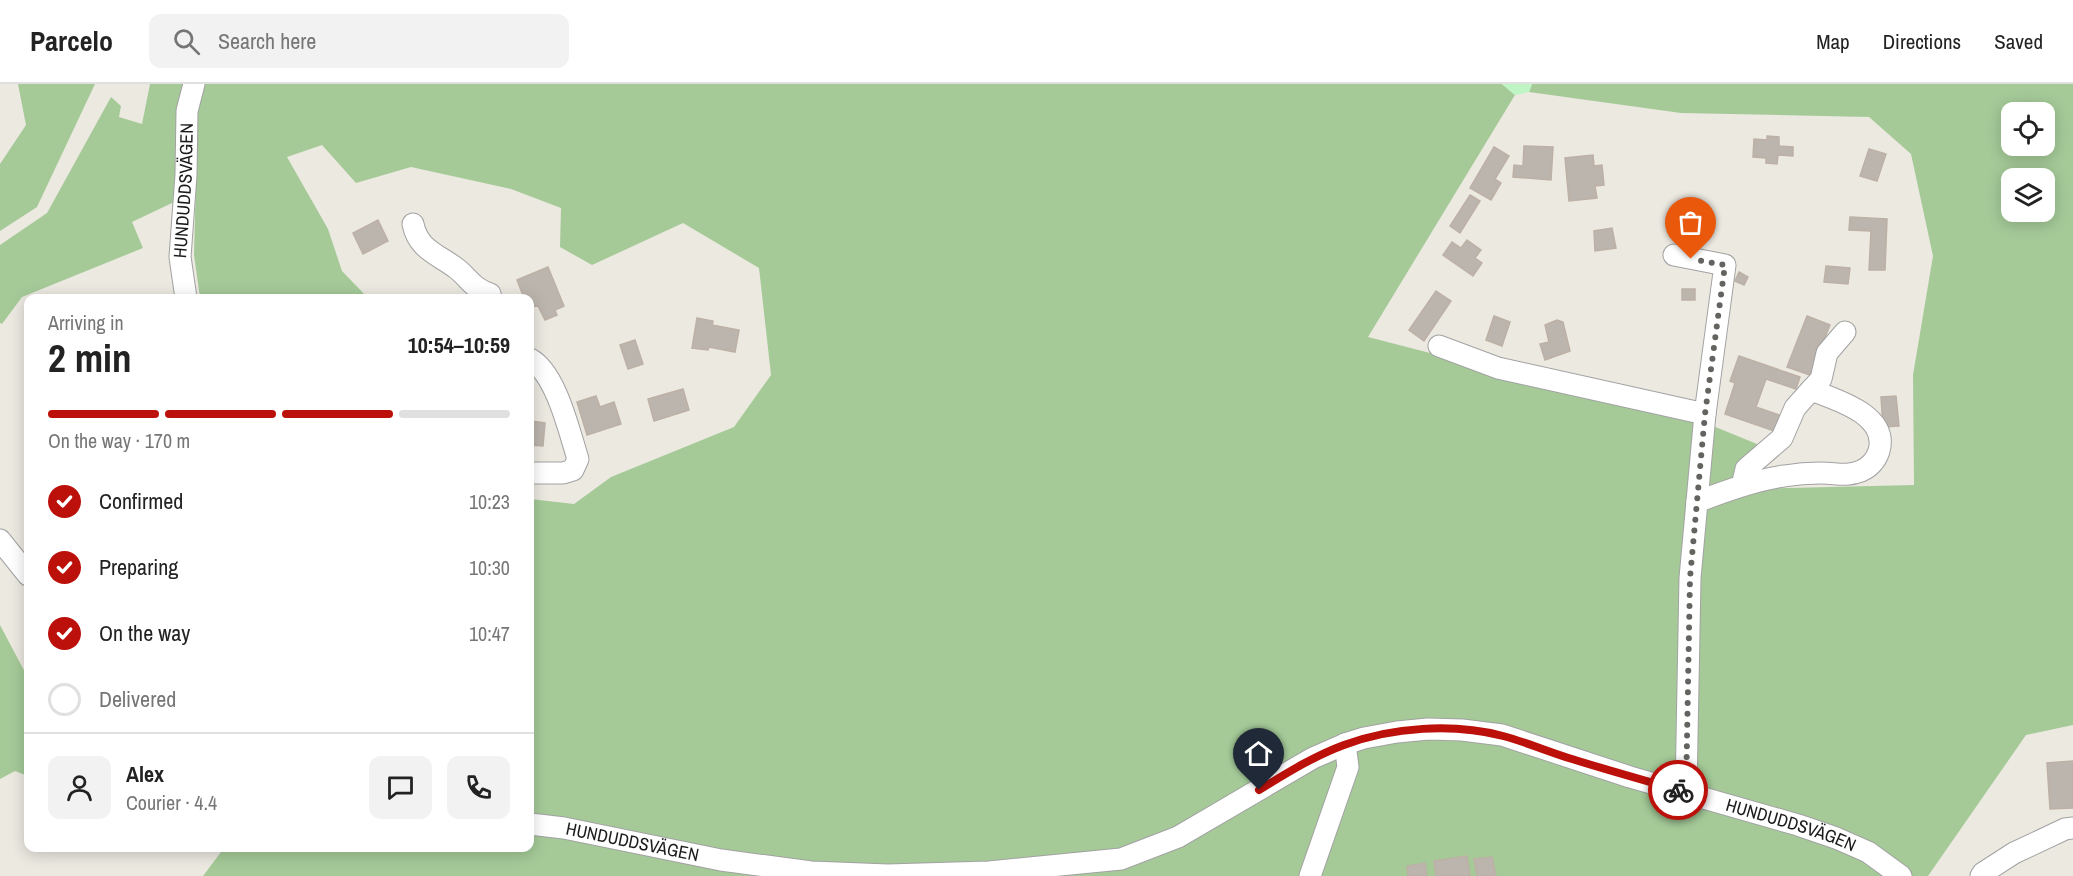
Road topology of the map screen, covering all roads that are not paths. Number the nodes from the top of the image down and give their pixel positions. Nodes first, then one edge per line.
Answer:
1 (194, 84) edge
2 (413, 224) dead end
3 (1674, 255) dead end
4 (185, 294) edge
5 (490, 294) edge
6 (1845, 332) dead end
7 (1439, 346) dead end
8 (534, 361) edge
9 (1811, 390) junction
10 (1705, 414) junction
11 (534, 473) edge
12 (1742, 486) junction
13 (1697, 502) junction
14 (0, 540) edge
15 (24, 570) edge
16 (1345, 744) junction
17 (1686, 792) junction
18 (534, 824) edge
19 (2073, 828) edge
20 (1310, 876) edge
21 (1901, 876) edge
22 (1981, 876) edge

1 - 4 street, HUNDUDDSVÄGEN
2 - 5 street
3 - 10 street
6 - 9 street
7 - 10 street
8 - 11 street
9 - 12 street
9 - 12 street
10 - 13 street
12 - 13 street
13 - 17 street
14 - 15 street
16 - 17 street, HUNDUDDSVÄGEN
16 - 18 street, HUNDUDDSVÄGEN
16 - 20 street
17 - 21 street, HUNDUDDSVÄGEN
19 - 22 street

